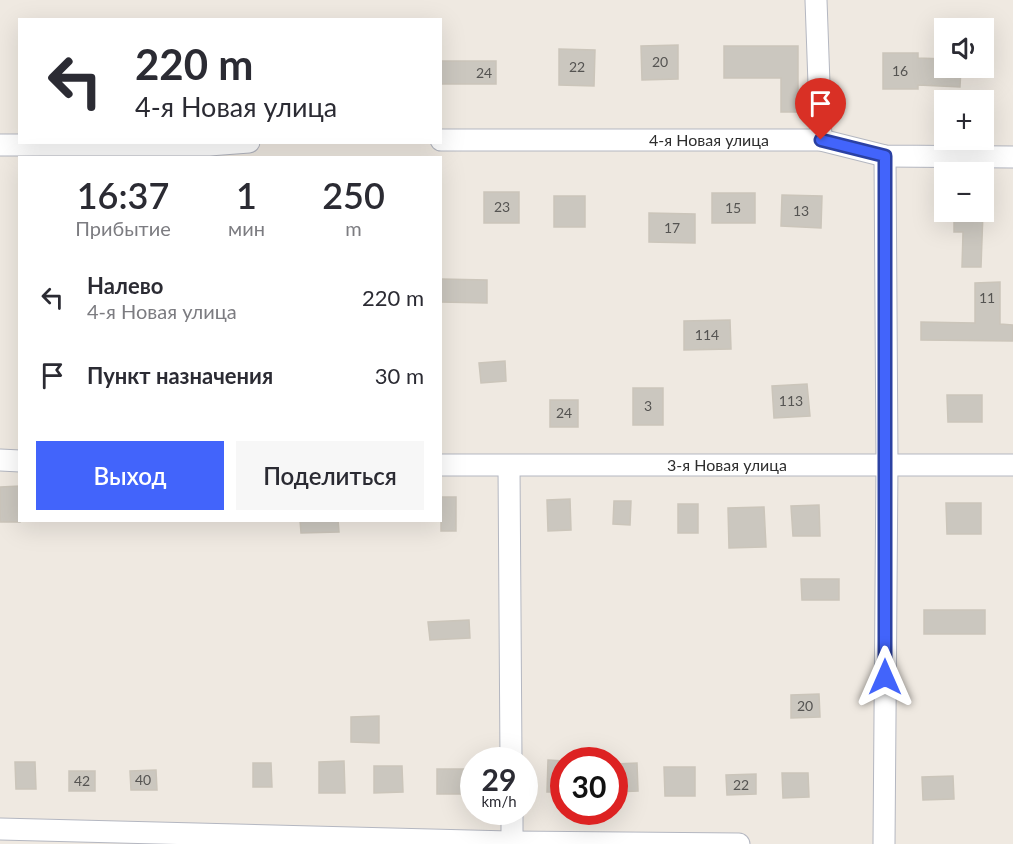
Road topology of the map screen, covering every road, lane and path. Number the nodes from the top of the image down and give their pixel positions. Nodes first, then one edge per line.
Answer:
1 (816, 0) edge
2 (442, 140) edge
3 (821, 140) junction
4 (0, 144) edge
5 (18, 144) edge
6 (885, 156) junction
7 (1013, 157) edge
8 (0, 460) edge
9 (18, 460) edge
10 (887, 463) junction
11 (442, 465) edge
12 (1013, 465) edge
13 (509, 466) junction
14 (511, 747) edge
15 (512, 825) edge
16 (0, 829) edge
17 (512, 843) edge
18 (740, 844) edge
19 (884, 844) edge

1 - 3 street
2 - 3 street, 4-я Новая улица
3 - 6 street, 4-я Новая улица
4 - 5 street
6 - 7 street, 4-я Новая улица
6 - 10 street
8 - 9 street
10 - 12 street, 3-я Новая улица
10 - 13 street, 3-я Новая улица
10 - 19 street
11 - 13 street, 3-я Новая улица
13 - 14 street
15 - 17 street
16 - 17 street
17 - 18 street

